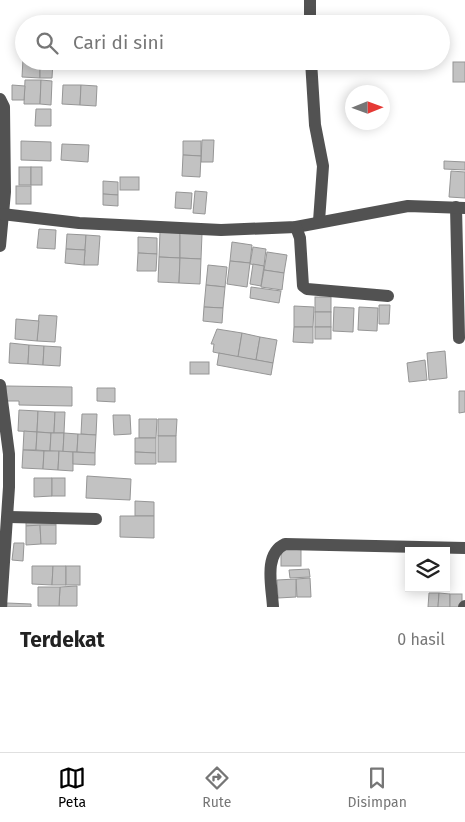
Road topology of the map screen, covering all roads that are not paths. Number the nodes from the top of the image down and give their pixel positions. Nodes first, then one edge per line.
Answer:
1 (310, 0) edge
2 (310, 15) edge
3 (312, 70) edge
4 (0, 99) edge
5 (2, 191) edge
6 (460, 207) edge
7 (2, 214) junction
8 (319, 221) junction
9 (296, 227) junction
10 (0, 246) edge
11 (388, 296) dead end
12 (459, 338) dead end
13 (0, 385) edge
14 (8, 517) junction
15 (96, 519) dead end
16 (465, 548) edge
17 (1, 607) edge
18 (273, 607) edge

1 - 2 street
3 - 8 street
4 - 5 street
5 - 7 street
6 - 8 street
6 - 12 street
7 - 9 street
7 - 10 street
8 - 9 street
9 - 11 street
13 - 14 street
14 - 15 street
14 - 17 street
16 - 18 street

